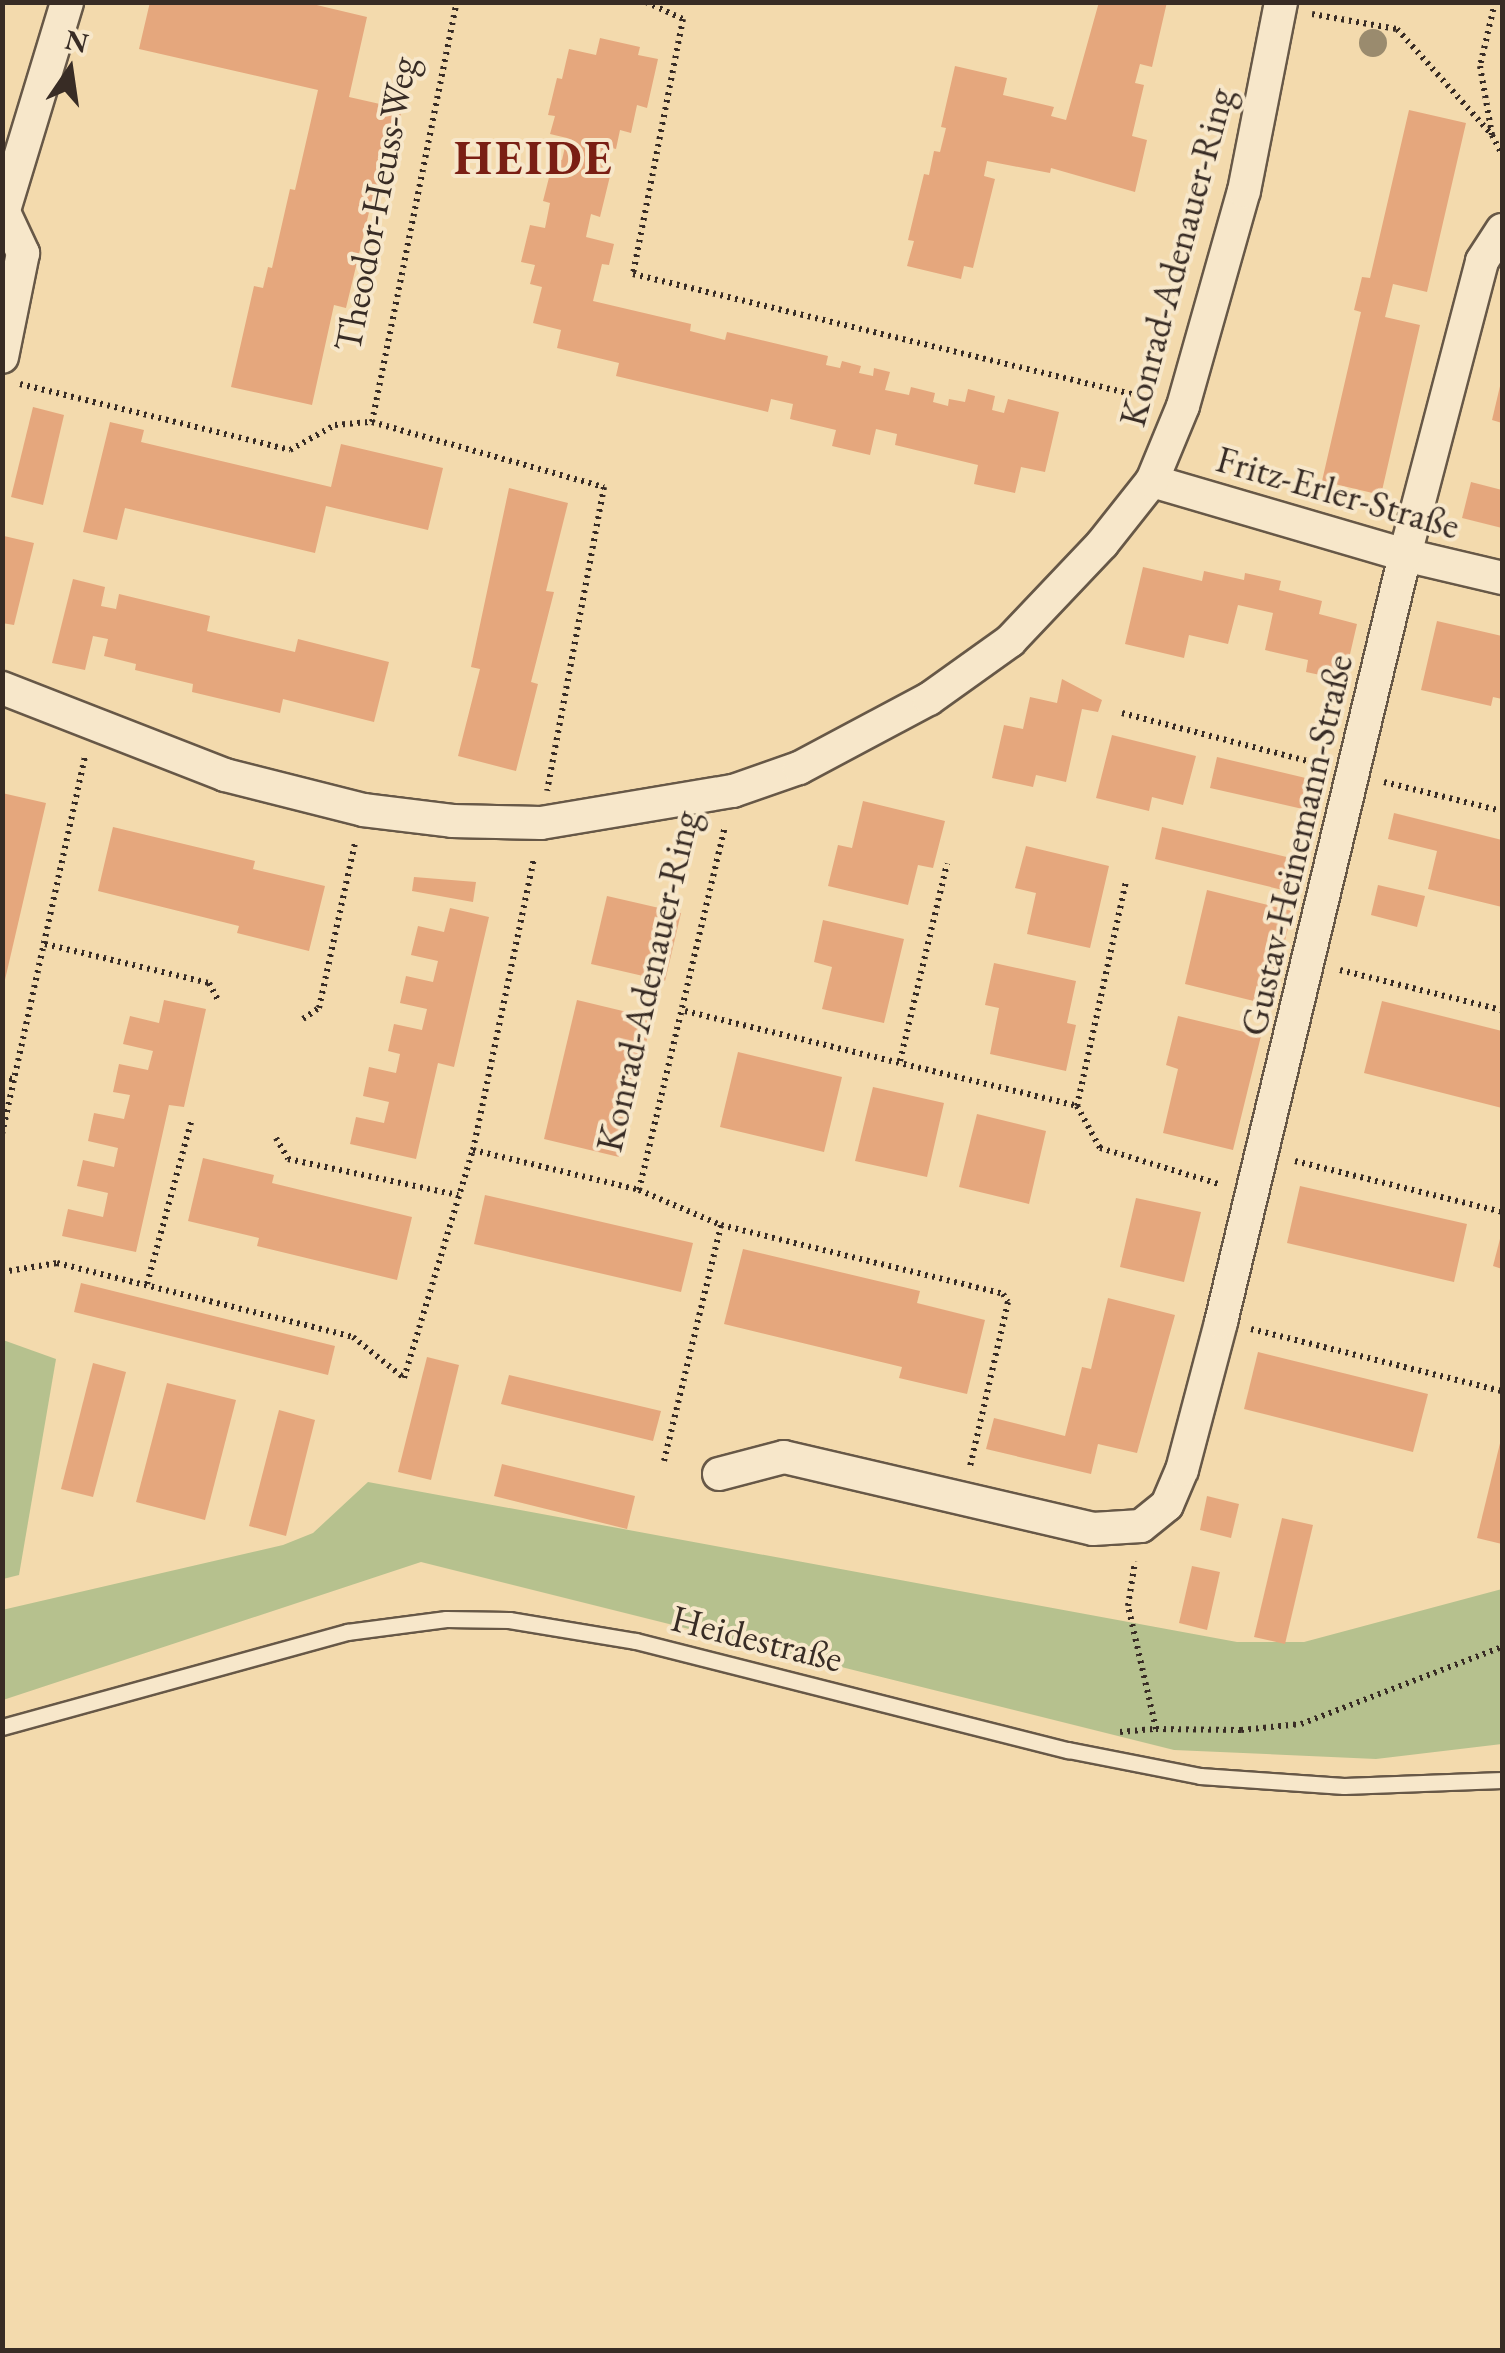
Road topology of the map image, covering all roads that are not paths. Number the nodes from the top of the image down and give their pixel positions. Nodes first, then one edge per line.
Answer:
1 (67, 2) edge
2 (1280, 6) edge
3 (3, 209) edge
4 (1502, 230) edge
5 (8, 356) edge
6 (1152, 481) junction
7 (1406, 556) junction
8 (1502, 578) edge
9 (2, 688) edge
10 (719, 1474) dead end
11 (2, 1728) edge
12 (1502, 1780) edge

1 - 3 street
2 - 6 street, Konrad-Adenauer-Ring
3 - 5 street
4 - 7 street, Gustav-Heinemann-Straße
6 - 7 street, Fritz-Erler-Straße
6 - 9 street, Konrad-Adenauer-Ring
7 - 8 street, Fritz-Erler-Straße
7 - 10 street, Gustav-Heinemann-Straße
11 - 12 lane, Heidestraße

